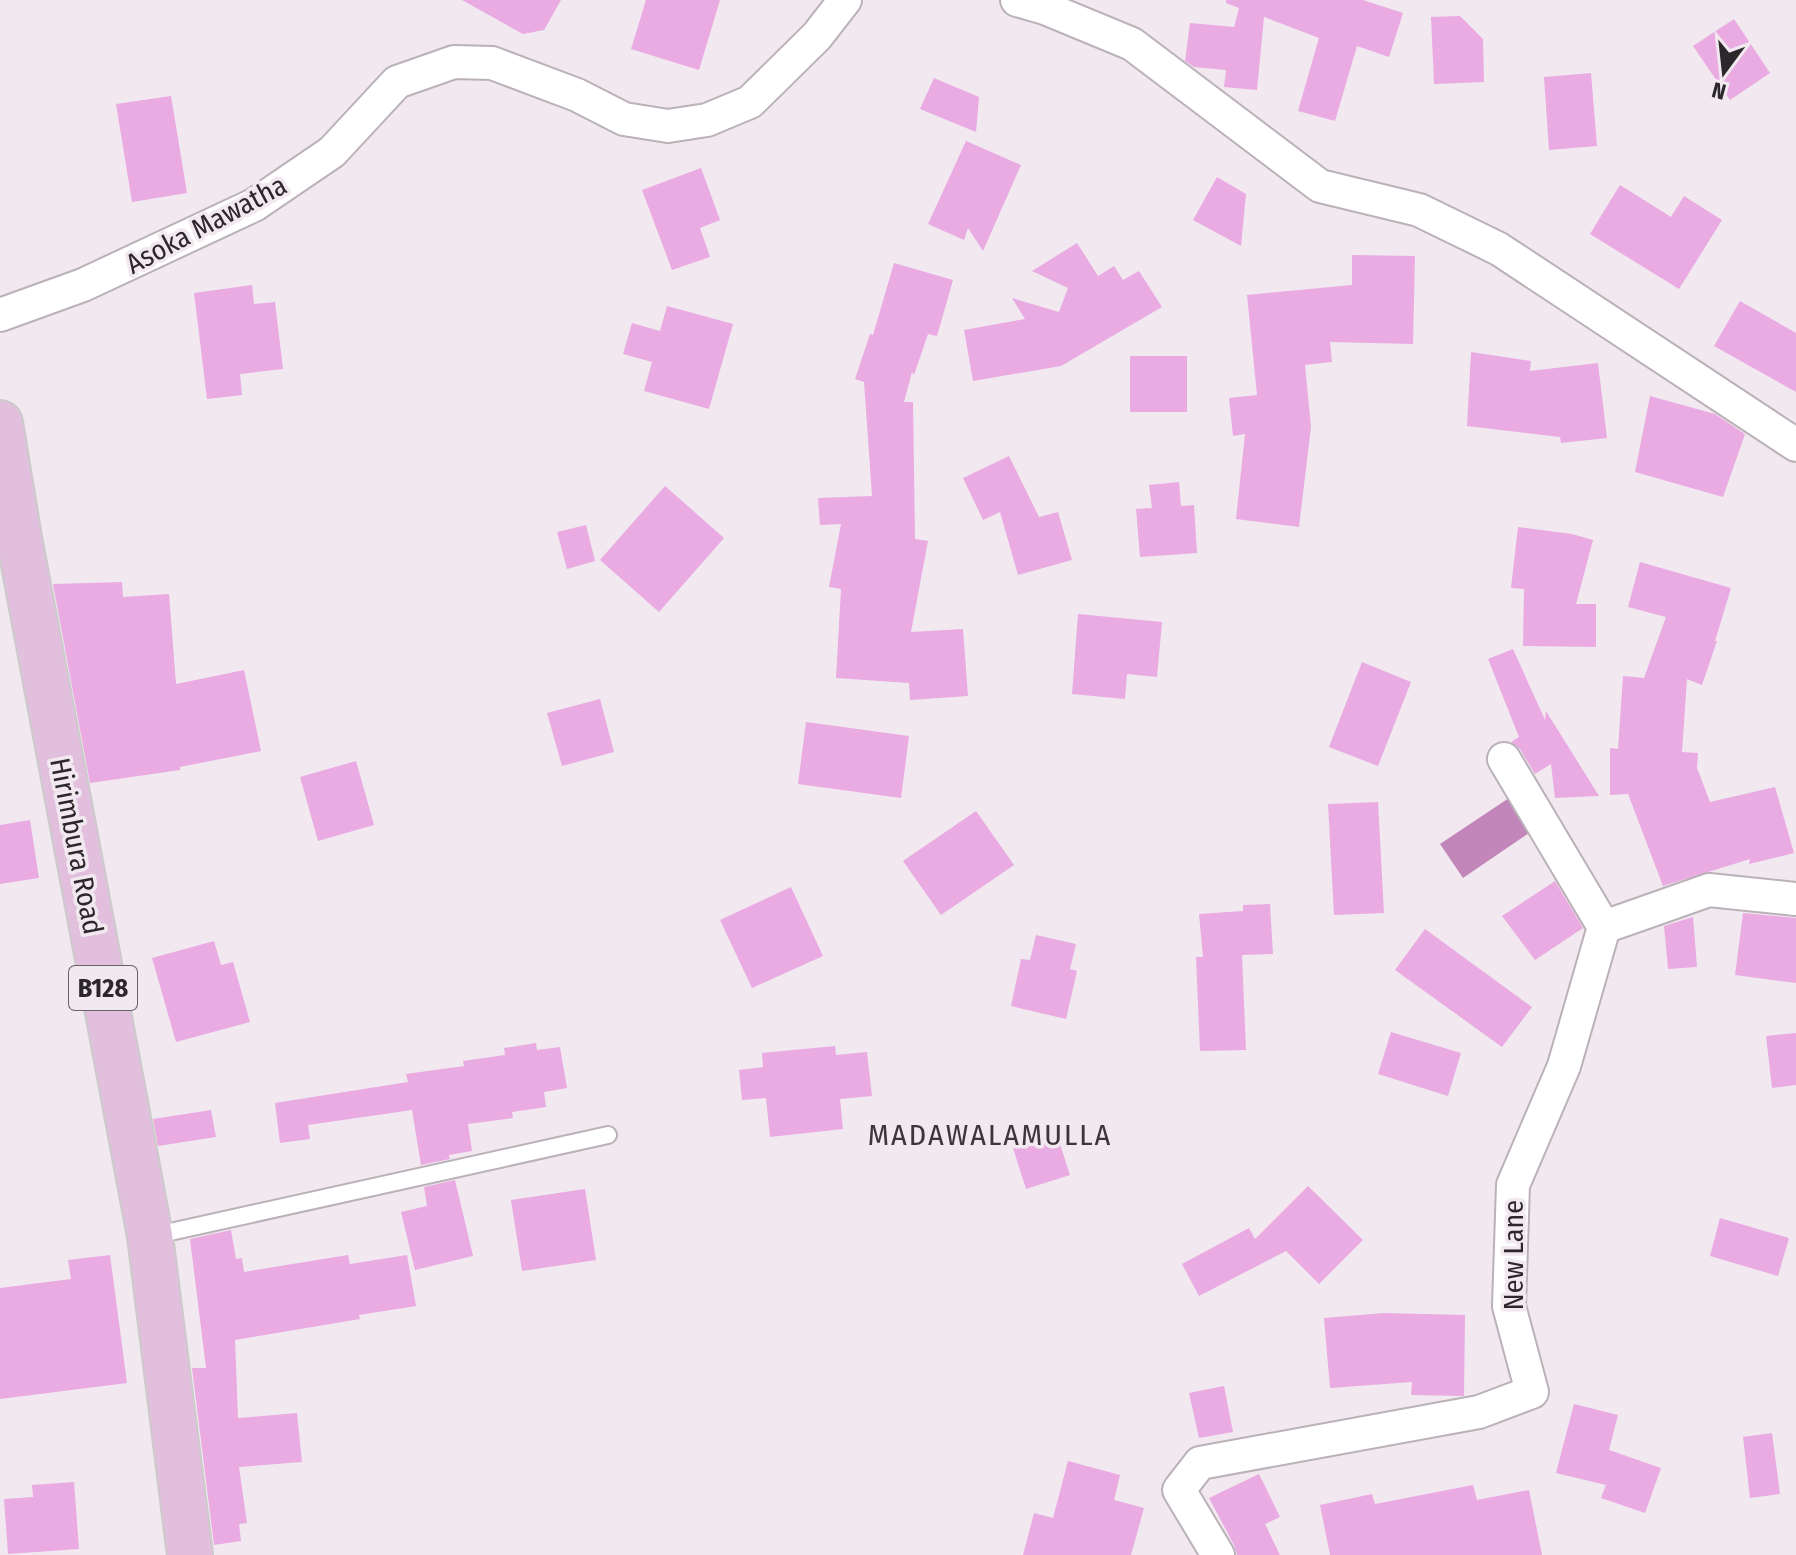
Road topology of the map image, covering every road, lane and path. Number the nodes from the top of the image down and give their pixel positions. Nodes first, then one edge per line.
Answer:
1 (845, 0) edge
2 (1037, 3) edge
3 (0, 315) edge
4 (0, 423) edge
5 (1796, 445) edge
6 (1504, 759) dead end
7 (1796, 899) edge
8 (1604, 927) junction
9 (608, 1135) dead end
10 (150, 1236) junction
11 (190, 1555) edge
12 (1218, 1555) edge

1 - 3 street, Asoka Mawatha
2 - 5 street
4 - 10 main road, Hirimbura Road / B128
6 - 8 street
7 - 8 street
8 - 12 street, New Lane
9 - 10 lane
10 - 11 main road, Hirimbura Road / B128

